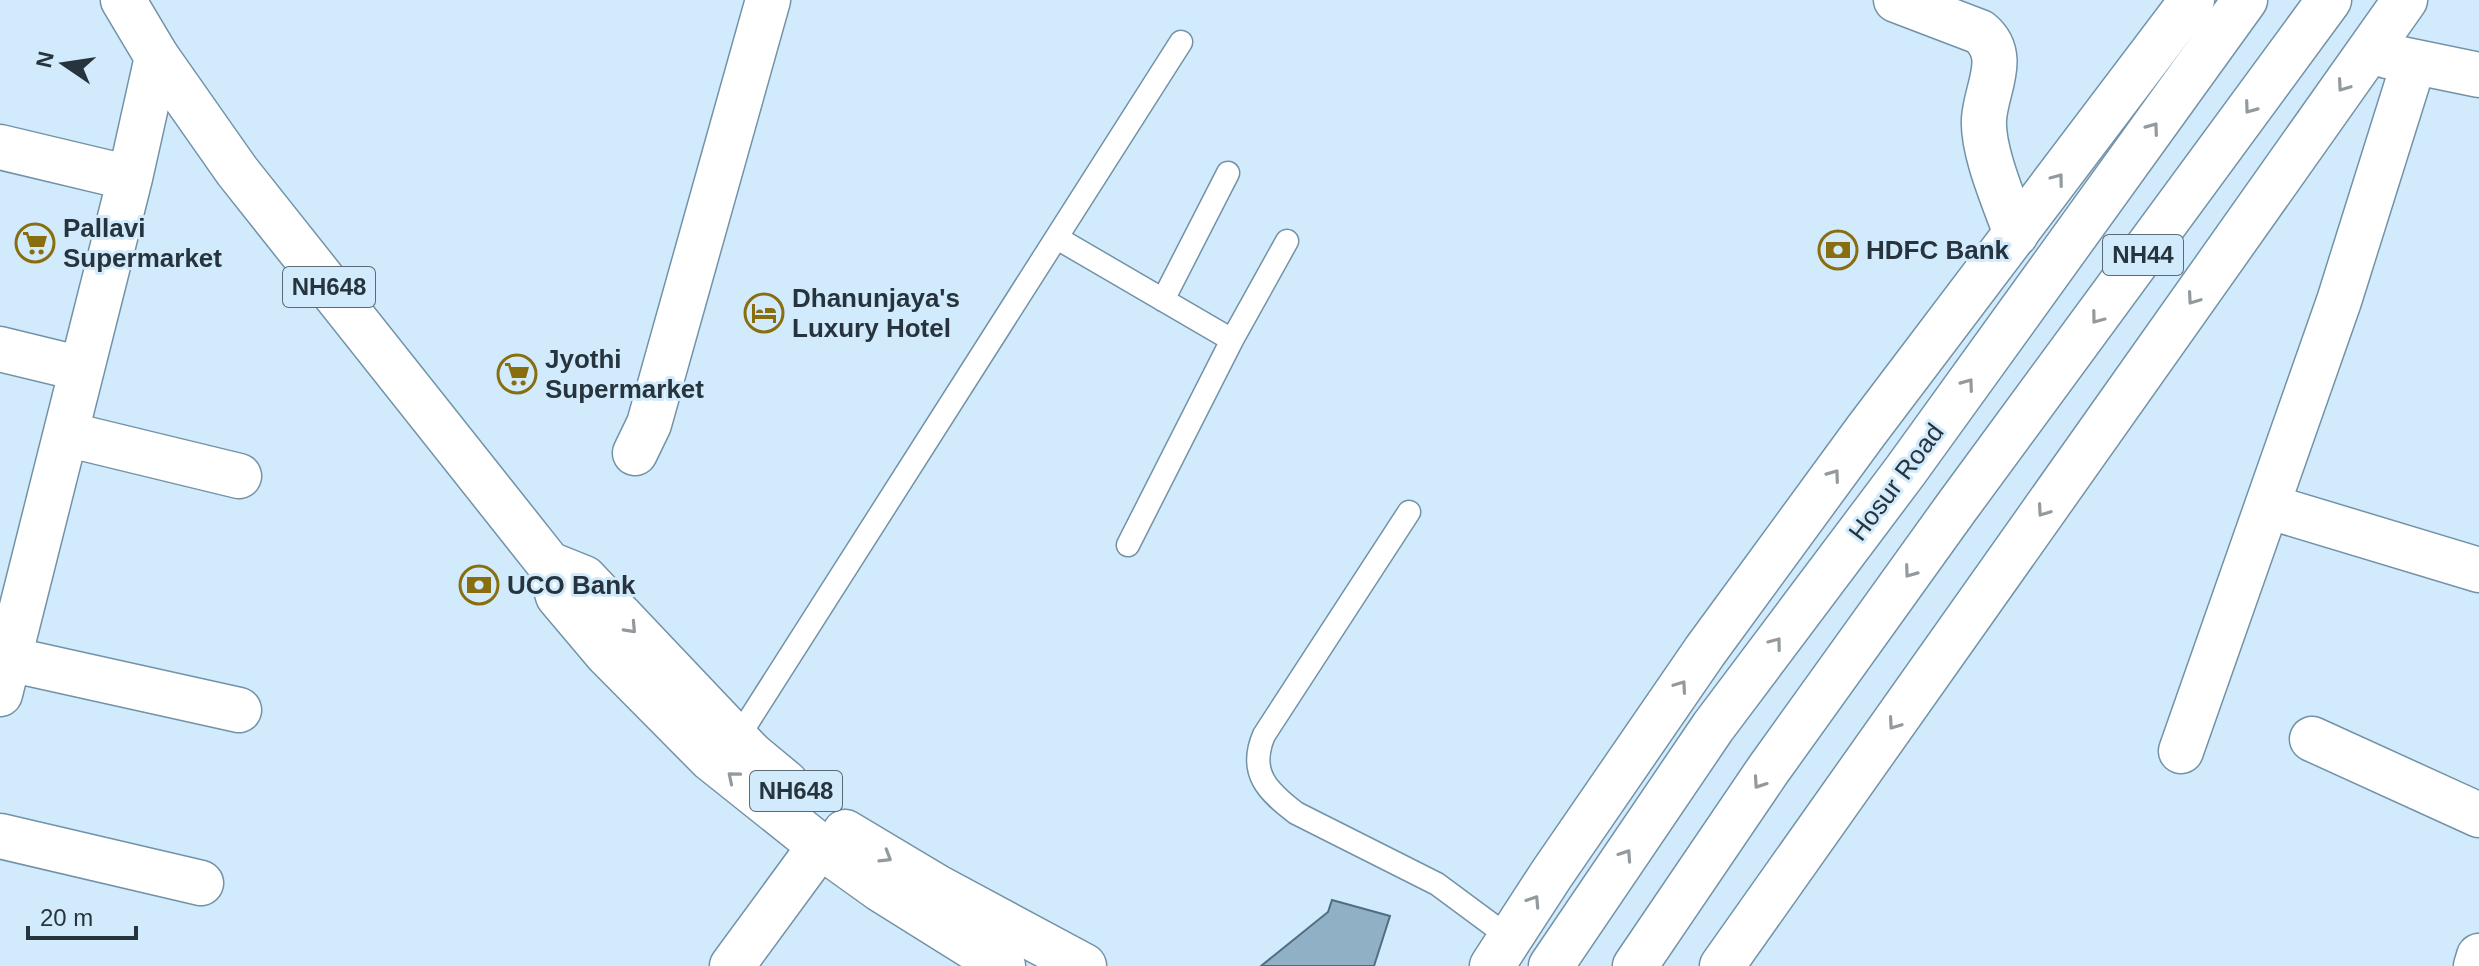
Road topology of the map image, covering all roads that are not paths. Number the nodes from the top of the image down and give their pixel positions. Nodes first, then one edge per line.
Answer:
1 (123, 0) edge
2 (768, 0) edge
3 (1896, 0) edge
4 (2192, 0) edge
5 (2245, 0) edge
6 (2329, 0) edge
7 (2405, 0) edge
8 (1181, 42) dead end
9 (2368, 52) junction
10 (157, 57) junction
11 (2414, 62) junction
12 (2479, 75) edge
13 (0, 147) edge
14 (1228, 173) dead end
15 (130, 178) junction
16 (2016, 234) junction
17 (1057, 238) junction
18 (1287, 241) dead end
19 (1163, 300) junction
20 (1232, 340) junction
21 (0, 349) edge
22 (82, 369) junction
23 (66, 434) junction
24 (635, 453) dead end
25 (239, 476) dead end
26 (2267, 506) junction
27 (1409, 512) dead end
28 (1128, 545) dead end
29 (549, 564) junction
30 (2479, 570) edge
31 (13, 588) edge
32 (4, 676) edge
33 (239, 710) dead end
34 (737, 739) junction
35 (2312, 739) dead end
36 (2181, 751) dead end
37 (2479, 815) edge
38 (0, 836) edge
39 (820, 846) junction
40 (201, 883) dead end
41 (1501, 952) edge
42 (2479, 956) edge
43 (732, 966) edge
44 (1003, 966) edge
45 (1084, 966) edge
46 (1551, 966) edge
47 (1635, 966) edge
48 (1722, 966) edge
49 (2476, 966) edge

1 - 10 main road, NH648
2 - 24 main road
3 - 16 main road
16 -> 4 main road
46 -> 5 main road, Hosur Road / NH44
6 -> 47 main road, NH44
7 - 9 main road
8 - 17 lane
9 - 11 main road
9 -> 48 main road
10 - 15 main road
10 - 29 main road, NH648
11 - 12 main road
11 - 26 main road
13 - 15 main road
14 - 19 lane
15 - 22 main road
41 -> 16 main road
17 - 19 lane
17 - 34 lane
18 - 20 lane
19 - 20 lane
20 - 28 lane
21 - 22 main road
22 - 23 main road
23 - 25 main road
23 - 31 main road
26 - 30 main road
26 - 36 main road
27 - 41 lane
29 -> 34 main road, NH648
39 -> 29 main road, NH648
31 - 32 main road
32 - 33 main road
34 -> 45 main road, NH648
35 - 37 main road
38 - 40 main road
39 - 43 main road
39 - 44 main road, NH648
42 - 49 main road

